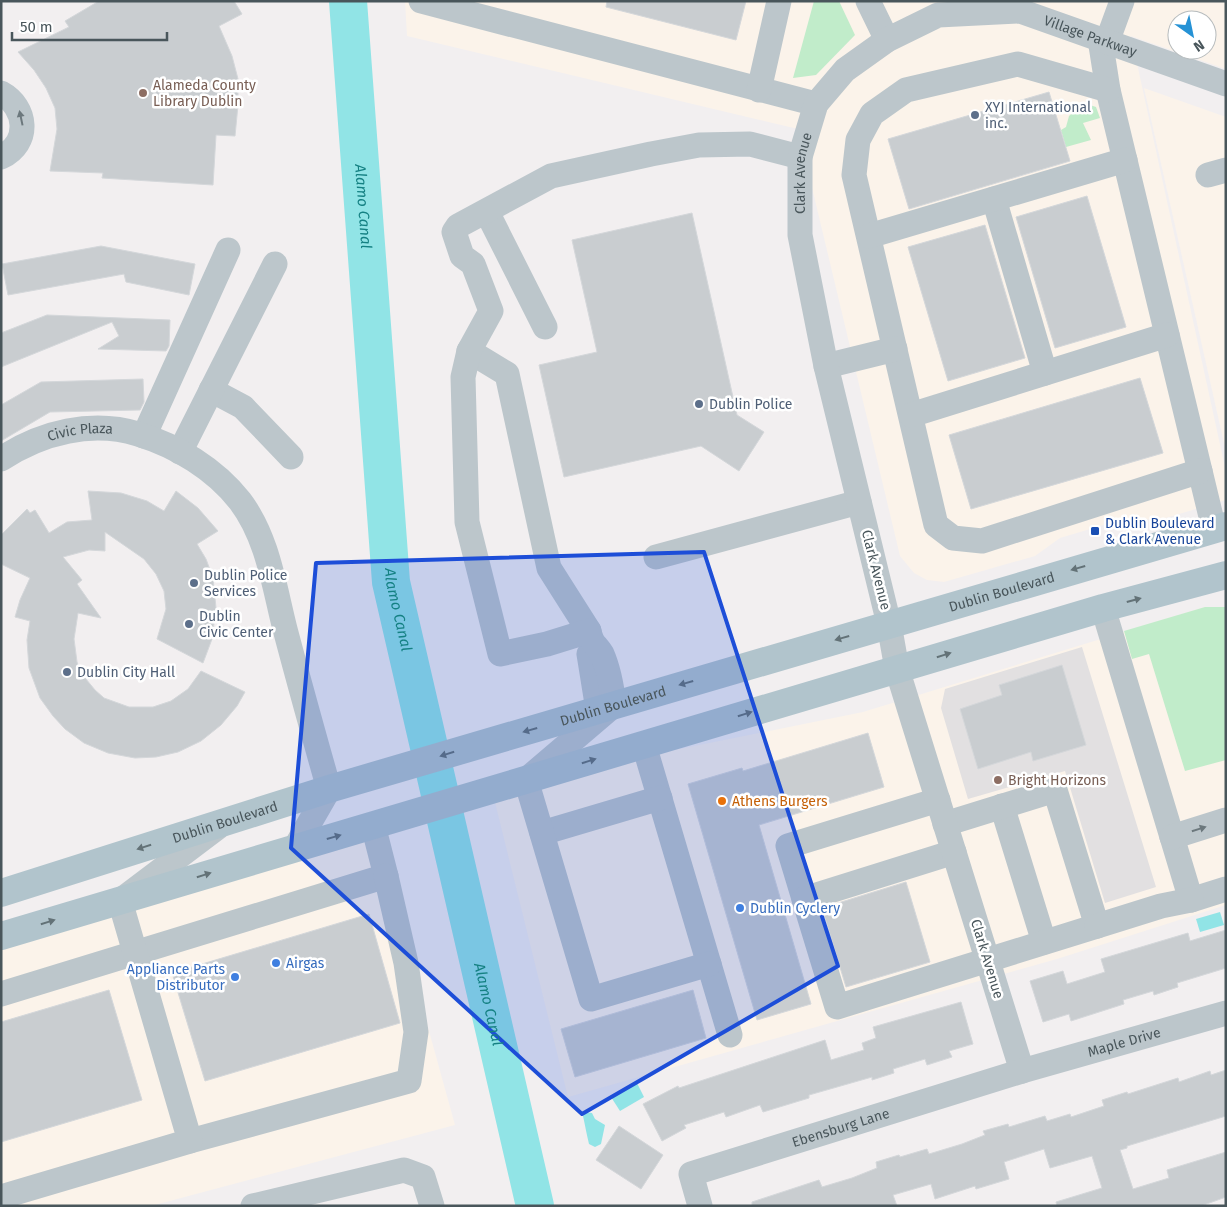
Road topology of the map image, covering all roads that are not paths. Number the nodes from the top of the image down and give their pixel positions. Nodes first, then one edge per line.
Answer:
1 (421, 1) edge
2 (779, 1) edge
3 (868, 1) edge
4 (1122, 1) edge
5 (936, 8) edge
6 (887, 40) junction
7 (1104, 40) junction
8 (845, 70) joint
9 (1226, 84) edge
10 (759, 90) junction
11 (1108, 90) junction
12 (1, 93) edge
13 (816, 104) junction
14 (1, 157) edge
15 (800, 157) junction
16 (1125, 160) junction
17 (994, 199) junction
18 (488, 212) junction
19 (869, 236) junction
20 (228, 250) dead end
21 (274, 264) dead end
22 (545, 327) dead end
23 (1167, 335) junction
24 (895, 349) junction
25 (469, 351) junction
26 (826, 366) junction
27 (1046, 373) junction
28 (211, 390) junction
29 (911, 416) junction
30 (162, 443) junction
31 (291, 457) dead end
32 (1, 459) edge
33 (1200, 471) junction
34 (859, 502) junction
35 (1220, 527) edge
36 (656, 557) dead end
37 (1220, 575) edge
38 (1103, 608) junction
39 (889, 624) junction
40 (590, 638) junction
41 (897, 669) junction
42 (606, 707) junction
43 (644, 745) junction
44 (526, 780) junction
45 (329, 789) junction
46 (660, 798) junction
47 (938, 800) junction
48 (1002, 806) junction
49 (1226, 820) edge
50 (224, 822) junction
51 (379, 823) junction
52 (945, 824) junction
53 (542, 833) junction
54 (1172, 837) junction
55 (295, 848) junction
56 (954, 852) junction
57 (386, 876) junction
58 (1226, 889) edge
59 (1, 893) edge
60 (804, 899) junction
61 (1191, 900) junction
62 (120, 901) junction
63 (1097, 926) junction
64 (1, 936) edge
65 (1044, 942) junction
66 (136, 954) junction
67 (988, 960) junction
68 (709, 964) junction
69 (1, 994) edge
70 (1226, 1013) edge
71 (730, 1036) dead end
72 (1022, 1071) junction
73 (190, 1141) junction
74 (1, 1197) edge
75 (253, 1206) edge
76 (432, 1206) edge
77 (700, 1206) edge

1 - 10 street
2 - 10 street
3 - 6 street
4 - 7 street
5 - 6 street, Village Parkway
5 - 7 street, Village Parkway
6 - 8 street, Village Parkway
7 - 9 street, Village Parkway
7 - 11 street
8 - 13 street, Clark Avenue
10 - 13 street
11 - 16 street
11 - 19 street
14 -> 12 street
13 - 15 street, Clark Avenue
15 - 18 street
15 - 26 street, Clark Avenue
16 - 17 street
16 - 23 street
17 - 19 street
17 - 27 street
18 - 22 street
18 - 25 street
19 - 24 street
20 - 30 street
21 - 28 street
23 - 27 street
23 - 33 street
24 - 26 street
24 - 29 street
25 - 40 street
25 - 40 street
26 - 34 street, Clark Avenue
27 - 29 street
28 - 30 street
28 - 31 street
29 - 33 street
30 - 32 street, Civic Plaza
30 - 45 street, Civic Plaza
33 - 35 street
34 - 36 street
34 - 39 street, Clark Avenue
35 -> 39 main road, Dublin Boulevard
38 -> 37 main road
41 -> 38 main road
38 - 54 street
39 - 41 street, Clark Avenue
39 -> 42 main road, Dublin Boulevard
40 - 42 street
43 -> 41 main road
41 - 47 street, Clark Avenue
42 - 44 street
42 -> 45 main road, Dublin Boulevard
44 -> 43 main road
43 - 46 street
44 - 51 main road
44 - 53 street
45 - 50 main road, Dublin Boulevard
45 - 55 street
46 - 53 street
46 - 68 street
47 - 52 street, Clark Avenue
47 - 60 street
48 - 52 street
48 - 63 street
48 - 65 street
54 -> 49 street
50 -> 59 main road, Dublin Boulevard
50 - 62 street
55 -> 51 main road
51 - 57 street
52 - 56 street, Clark Avenue
53 - 68 street
54 - 61 street
62 -> 55 main road
56 - 60 street
56 - 67 street, Clark Avenue
57 - 66 street
57 - 73 street
58 - 61 street
60 - 67 street
61 - 63 street
64 -> 62 main road
62 - 66 street
63 - 65 street
65 - 67 street
66 - 69 street
66 - 73 street
67 - 72 street, Clark Avenue
68 - 71 street
70 - 72 street, Maple Drive
72 - 77 street, Ebensburg Lane
73 - 74 street
75 - 76 street

